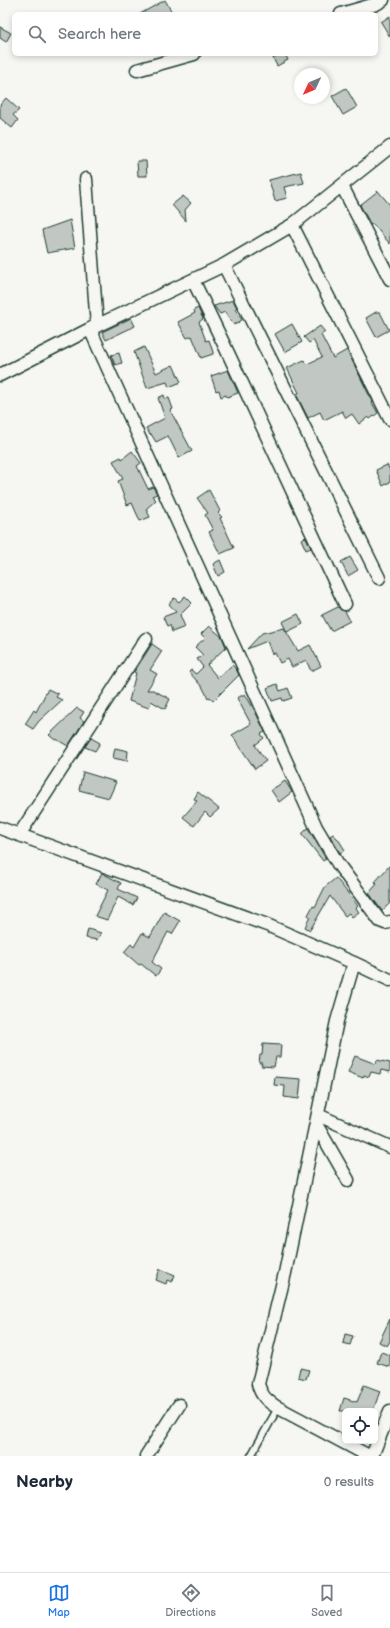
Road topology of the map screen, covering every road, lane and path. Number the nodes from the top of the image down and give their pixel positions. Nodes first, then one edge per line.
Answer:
1 (383, 0) edge
2 (348, 12) edge
3 (187, 56) edge
4 (137, 70) dead end
5 (390, 147) edge
6 (86, 179) dead end
7 (342, 186) junction
8 (292, 225) junction
9 (224, 265) junction
10 (390, 279) edge
11 (193, 280) junction
12 (93, 327) junction
13 (0, 375) edge
14 (390, 419) edge
15 (379, 578) dead end
16 (345, 604) dead end
17 (146, 639) dead end
18 (0, 828) edge
19 (19, 835) junction
20 (390, 922) edge
21 (354, 963) junction
22 (390, 980) edge
23 (317, 1120) junction
24 (390, 1147) edge
25 (348, 1180) dead end
26 (179, 1405) dead end
27 (278, 1408) junction
28 (390, 1411) edge
29 (146, 1456) edge
30 (251, 1456) edge
31 (370, 1456) edge

1 - 2 street
3 - 4 street
5 - 7 street
6 - 12 street
7 - 8 street
7 - 10 street
8 - 9 street
8 - 14 street
9 - 11 street
9 - 15 street
11 - 12 street
11 - 16 street
12 - 13 street
12 - 20 street
17 - 19 street
18 - 19 street
19 - 21 street
21 - 22 street
21 - 23 street
23 - 24 street
23 - 25 street
23 - 27 street
26 - 29 street
27 - 30 lane
27 - 31 street
28 - 31 street

